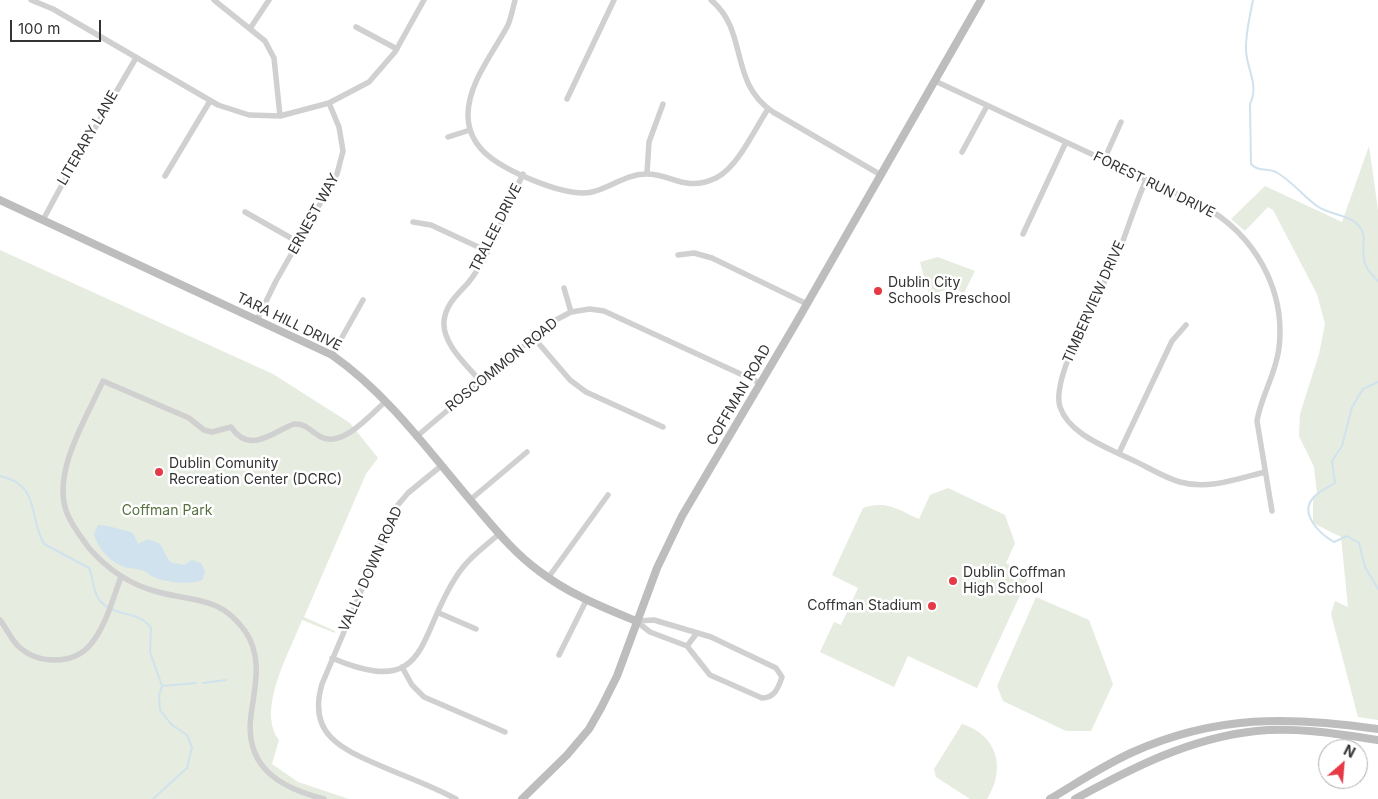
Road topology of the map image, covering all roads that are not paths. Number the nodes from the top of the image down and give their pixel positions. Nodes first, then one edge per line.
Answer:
1 (31, 0) edge
2 (214, 0) edge
3 (269, 0) edge
4 (424, 0) edge
5 (515, 0) edge
6 (614, 0) edge
7 (711, 0) edge
8 (981, 0) edge
9 (251, 27) junction
10 (356, 27) dead end
11 (397, 49) junction
12 (136, 58) junction
13 (935, 81) junction
14 (567, 99) dead end
15 (210, 101) junction
16 (330, 103) junction
17 (663, 104) dead end
18 (987, 106) junction
19 (768, 109) junction
20 (280, 116) junction
21 (1121, 122) dead end
22 (470, 130) junction
23 (448, 137) dead end
24 (1066, 142) junction
25 (962, 152) dead end
26 (1104, 160) junction
27 (646, 173) junction
28 (523, 174) junction
29 (880, 175) junction
30 (165, 176) dead end
31 (1146, 180) junction
32 (0, 200) edge
33 (245, 212) dead end
34 (43, 220) junction
35 (413, 222) dead end
36 (1024, 234) dead end
37 (298, 242) junction
38 (487, 250) junction
39 (678, 255) dead end
40 (564, 288) dead end
41 (363, 300) dead end
42 (808, 304) junction
43 (571, 312) junction
44 (257, 320) junction
45 (1186, 325) dead end
46 (534, 338) junction
47 (332, 355) junction
48 (481, 382) junction
49 (760, 383) junction
50 (386, 401) junction
51 (663, 428) dead end
52 (416, 436) junction
53 (527, 452) dead end
54 (1119, 453) junction
55 (441, 466) junction
56 (1265, 472) junction
57 (608, 495) dead end
58 (470, 500) junction
59 (1272, 511) dead end
60 (499, 534) junction
61 (121, 577) junction
62 (548, 578) junction
63 (586, 601) junction
64 (438, 613) junction
65 (0, 620) edge
66 (636, 621) junction
67 (476, 629) dead end
68 (697, 633) junction
69 (688, 646) junction
70 (559, 655) dead end
71 (332, 658) junction
72 (402, 667) junction
73 (1378, 729) edge
74 (505, 732) dead end
75 (1378, 740) edge
76 (324, 799) edge
77 (456, 799) edge
78 (522, 799) edge
79 (1050, 799) edge
80 (1075, 799) edge

1 - 12 street
2 - 9 street
3 - 9 street
4 - 11 street
5 - 22 street
6 - 14 street
7 - 19 street
8 - 13 main road, COFFMAN ROAD
9 - 20 street
10 - 11 street
11 - 16 street
12 - 15 street
12 - 34 street, LITERARY LANE
13 - 18 street, FOREST RUN DRIVE
13 - 29 main road, COFFMAN ROAD
15 - 20 street
15 - 30 street
16 - 20 street
16 - 37 street, ERNEST WAY
17 - 27 street
18 - 24 street, FOREST RUN DRIVE
18 - 25 street
19 - 27 street
19 - 29 street
21 - 26 street
22 - 23 street
22 - 28 street
24 - 26 street, FOREST RUN DRIVE
24 - 36 street
26 - 31 street, FOREST RUN DRIVE
27 - 28 street
28 - 38 street, TRALEE DRIVE
29 - 42 main road, COFFMAN ROAD
31 - 54 street, TIMBERVIEW DRIVE
31 - 56 street, FOREST RUN DRIVE
32 - 34 main road, TARA HILL DRIVE
33 - 37 street
34 - 44 main road, TARA HILL DRIVE
35 - 38 street
37 - 44 street, ERNEST WAY
38 - 48 street, TRALEE DRIVE
39 - 42 street
40 - 43 street
41 - 47 street
42 - 49 main road, COFFMAN ROAD
43 - 46 street, ROSCOMMON ROAD
43 - 49 street, ROSCOMMON ROAD
44 - 47 main road, TARA HILL DRIVE
45 - 54 street
46 - 48 street, ROSCOMMON ROAD
46 - 51 street
47 - 50 main road, TARA HILL DRIVE
48 - 52 street, ROSCOMMON ROAD
49 - 66 main road, COFFMAN ROAD
50 - 52 main road, TARA HILL DRIVE
50 - 61 street
52 - 55 main road, TARA HILL DRIVE
53 - 58 street
54 - 56 street, TIMBERVIEW DRIVE
55 - 58 main road, TARA HILL DRIVE
55 - 71 street, VALLY DOWN ROAD
56 - 59 street, FOREST RUN DRIVE
57 - 62 street
58 - 60 main road, TARA HILL DRIVE
60 - 62 main road, TARA HILL DRIVE
60 - 64 street
61 - 65 street
61 - 76 street
62 - 63 main road, TARA HILL DRIVE
63 - 66 main road, TARA HILL DRIVE
63 - 70 street
64 - 67 street
64 - 72 street
66 - 68 street
66 - 69 street
66 - 78 main road, COFFMAN ROAD
68 - 69 street
68 - 69 street
71 - 72 street
71 - 77 street, VALLY DOWN ROAD
72 - 74 street
73 - 79 main road
75 - 80 main road

